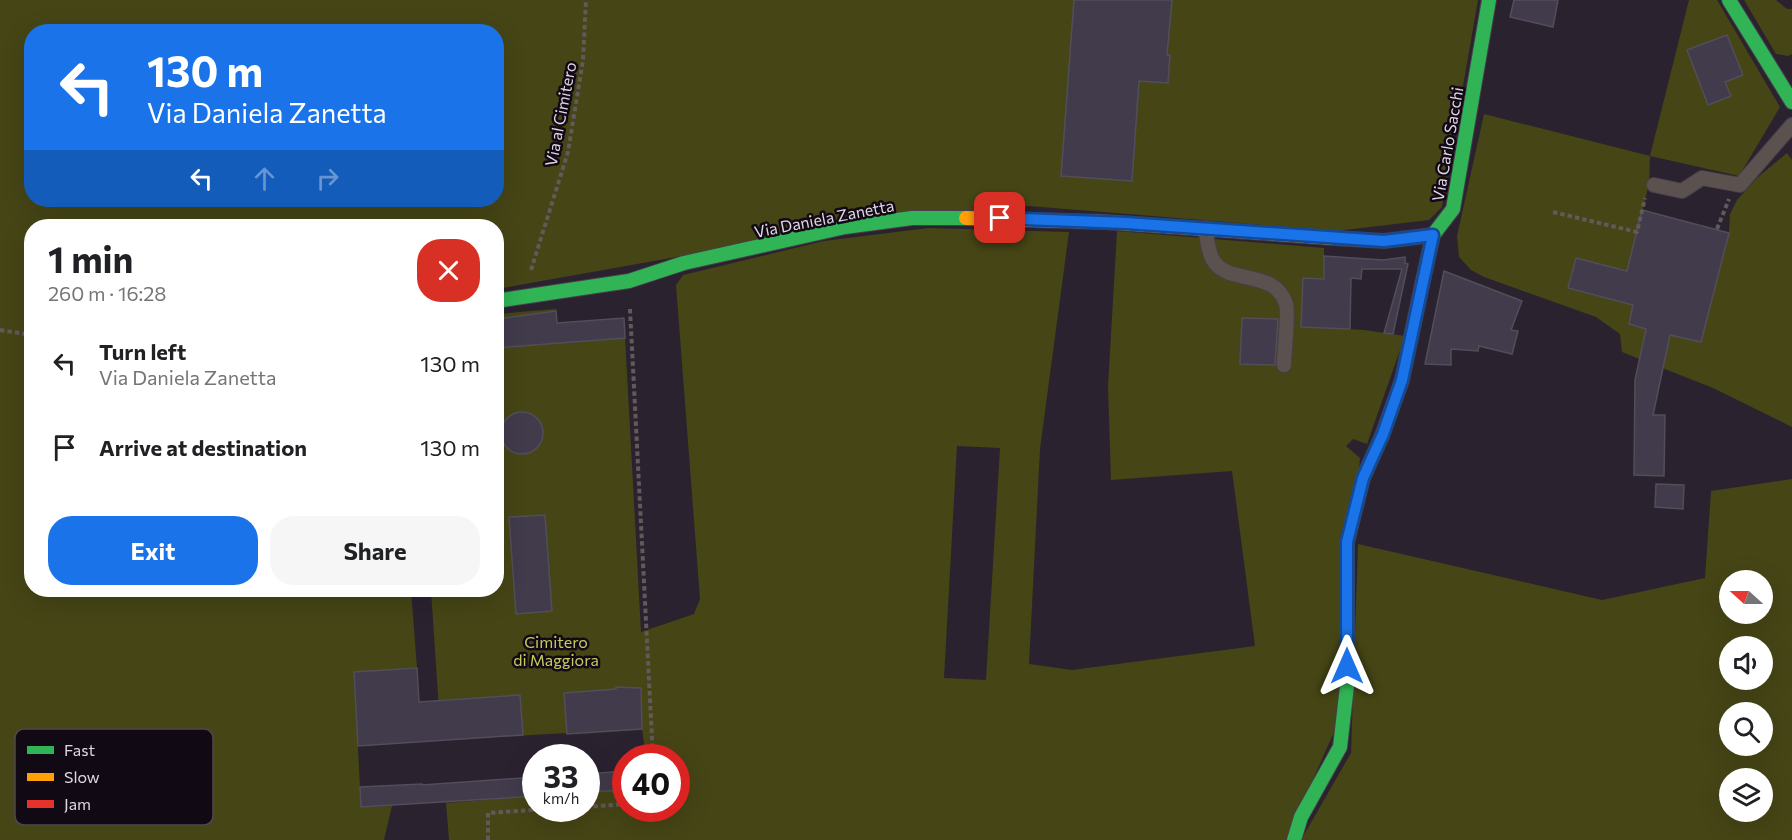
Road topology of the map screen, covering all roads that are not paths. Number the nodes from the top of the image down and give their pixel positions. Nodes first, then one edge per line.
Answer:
1 (1490, 0) edge
2 (1729, 0) edge
3 (1792, 102) edge
4 (1792, 125) edge
5 (1654, 185) road end
6 (1205, 228) junction
7 (1433, 235) junction
8 (504, 301) edge
9 (1284, 365) dead end
10 (1294, 840) edge

1 - 7 street, Via Carlo Sacchi
2 - 3 street
4 - 5 lane
6 - 7 street, Via Daniela Zanetta
6 - 8 street, Via Daniela Zanetta
6 - 9 lane
7 - 10 street, Via Carlo Sacchi

